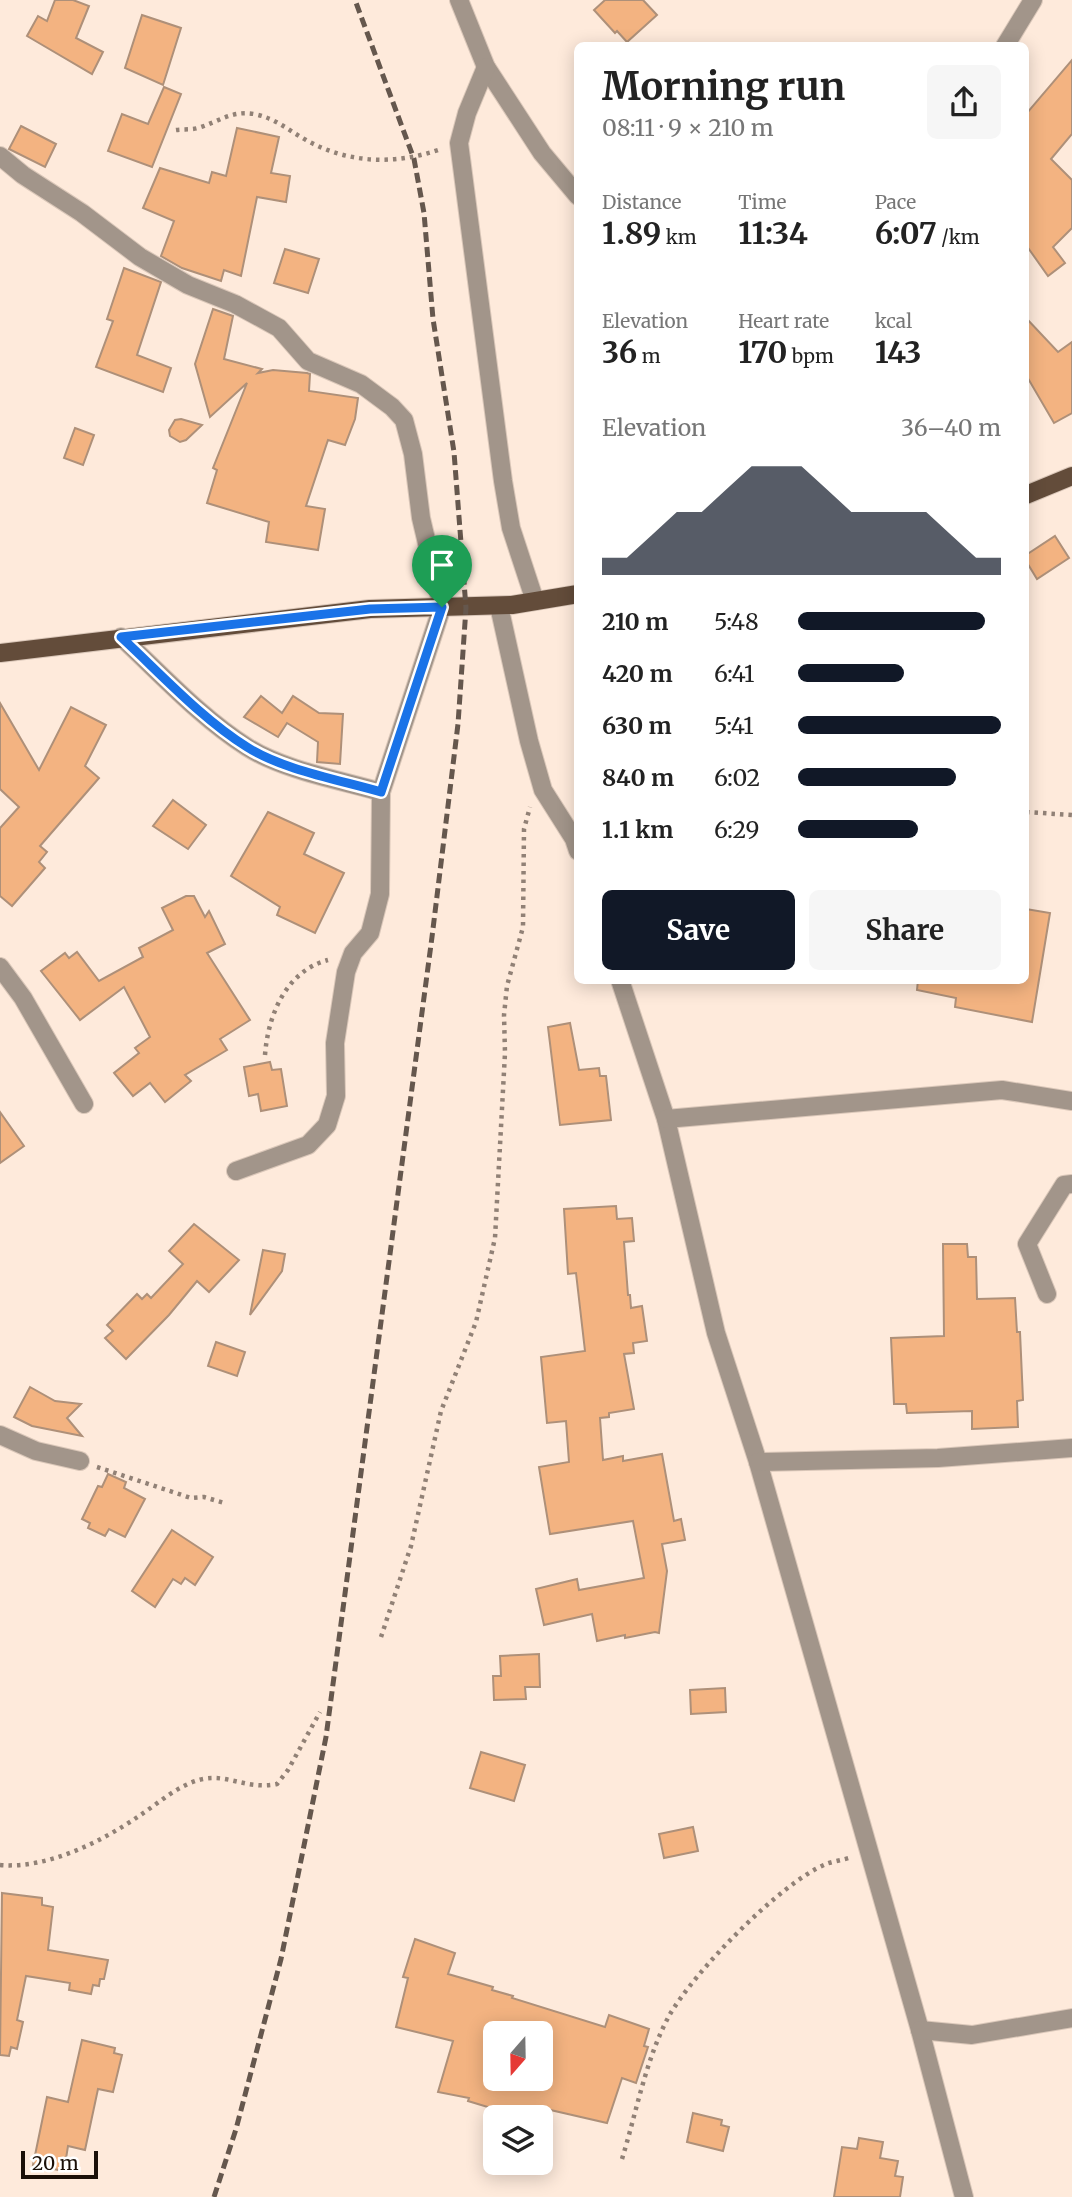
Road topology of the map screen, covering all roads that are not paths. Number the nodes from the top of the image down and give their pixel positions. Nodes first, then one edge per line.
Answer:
1 (459, 0) edge
2 (1033, 0) edge
3 (1008, 42) edge
4 (486, 67) junction
5 (0, 156) edge
6 (574, 191) edge
7 (1072, 476) edge
8 (1029, 494) edge
9 (574, 595) edge
10 (535, 601) junction
11 (499, 606) junction
12 (442, 607) junction
13 (121, 637) junction
14 (0, 653) edge
15 (381, 792) junction
16 (574, 841) edge
17 (0, 967) edge
18 (621, 984) edge
19 (1072, 1101) edge
20 (84, 1104) dead end
21 (666, 1119) junction
22 (236, 1171) dead end
23 (1072, 1184) edge
24 (1047, 1294) dead end
25 (0, 1434) edge
26 (1072, 1448) edge
27 (80, 1461) road end
28 (758, 1462) junction
29 (1072, 2018) edge
30 (920, 2031) junction
31 (964, 2197) edge

1 - 4 street
2 - 3 street
4 - 6 street
4 - 10 street
5 - 12 street
7 - 8 main road
9 - 10 main road
10 - 11 main road
11 - 12 main road
11 - 16 street
12 - 13 main road
12 - 15 street
13 - 14 main road
13 - 15 street
15 - 22 street
17 - 20 street
18 - 21 street
19 - 21 street
21 - 28 street
23 - 24 street
25 - 27 street
26 - 28 street
28 - 30 street
29 - 30 street
30 - 31 street

